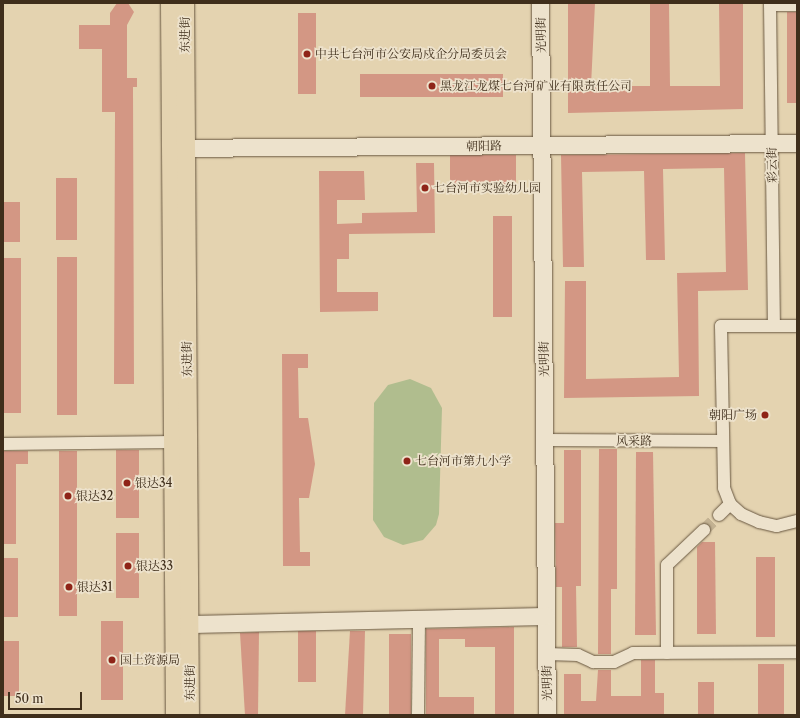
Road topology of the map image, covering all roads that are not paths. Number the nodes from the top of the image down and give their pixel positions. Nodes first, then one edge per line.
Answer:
1 (170, 3) edge
2 (185, 3) edge
3 (540, 3) edge
4 (770, 4) edge
5 (797, 5) edge
6 (772, 143) junction
7 (797, 143) edge
8 (542, 145) junction
9 (178, 148) junction
10 (774, 326) junction
11 (797, 326) edge
12 (545, 440) junction
13 (723, 441) junction
14 (173, 442) junction
15 (3, 444) edge
16 (730, 504) junction
17 (719, 515) tunnel mouth
18 (797, 521) edge
19 (704, 530) tunnel mouth
20 (546, 616) junction
21 (419, 619) junction
22 (190, 624) junction
23 (797, 652) edge
24 (667, 653) junction
25 (547, 654) junction
26 (175, 715) edge
27 (190, 715) edge
28 (418, 715) edge
29 (547, 715) edge

1 - 9 main road, 东进街
2 - 9 main road, 东进街
3 - 8 street, 光明街
4 - 5 street
4 - 6 street, 彩云街
6 - 7 street, 朝阳路
6 - 8 street, 朝阳路
6 - 10 street, 彩云街
8 - 9 street, 朝阳路
8 - 12 street, 光明街
9 - 14 main road, 东进街
9 - 22 main road, 东进街
10 - 11 street
10 - 13 street
12 - 13 street, 风采路
12 - 20 street, 光明街
13 - 16 street
14 - 15 street
14 - 26 main road, 东进街
16 - 17 street
16 - 18 street
19 - 24 street
20 - 21 street
20 - 25 street, 光明街
21 - 22 street
21 - 28 street
22 - 27 main road, 东进街
23 - 24 street
24 - 25 street
25 - 29 street, 光明街

